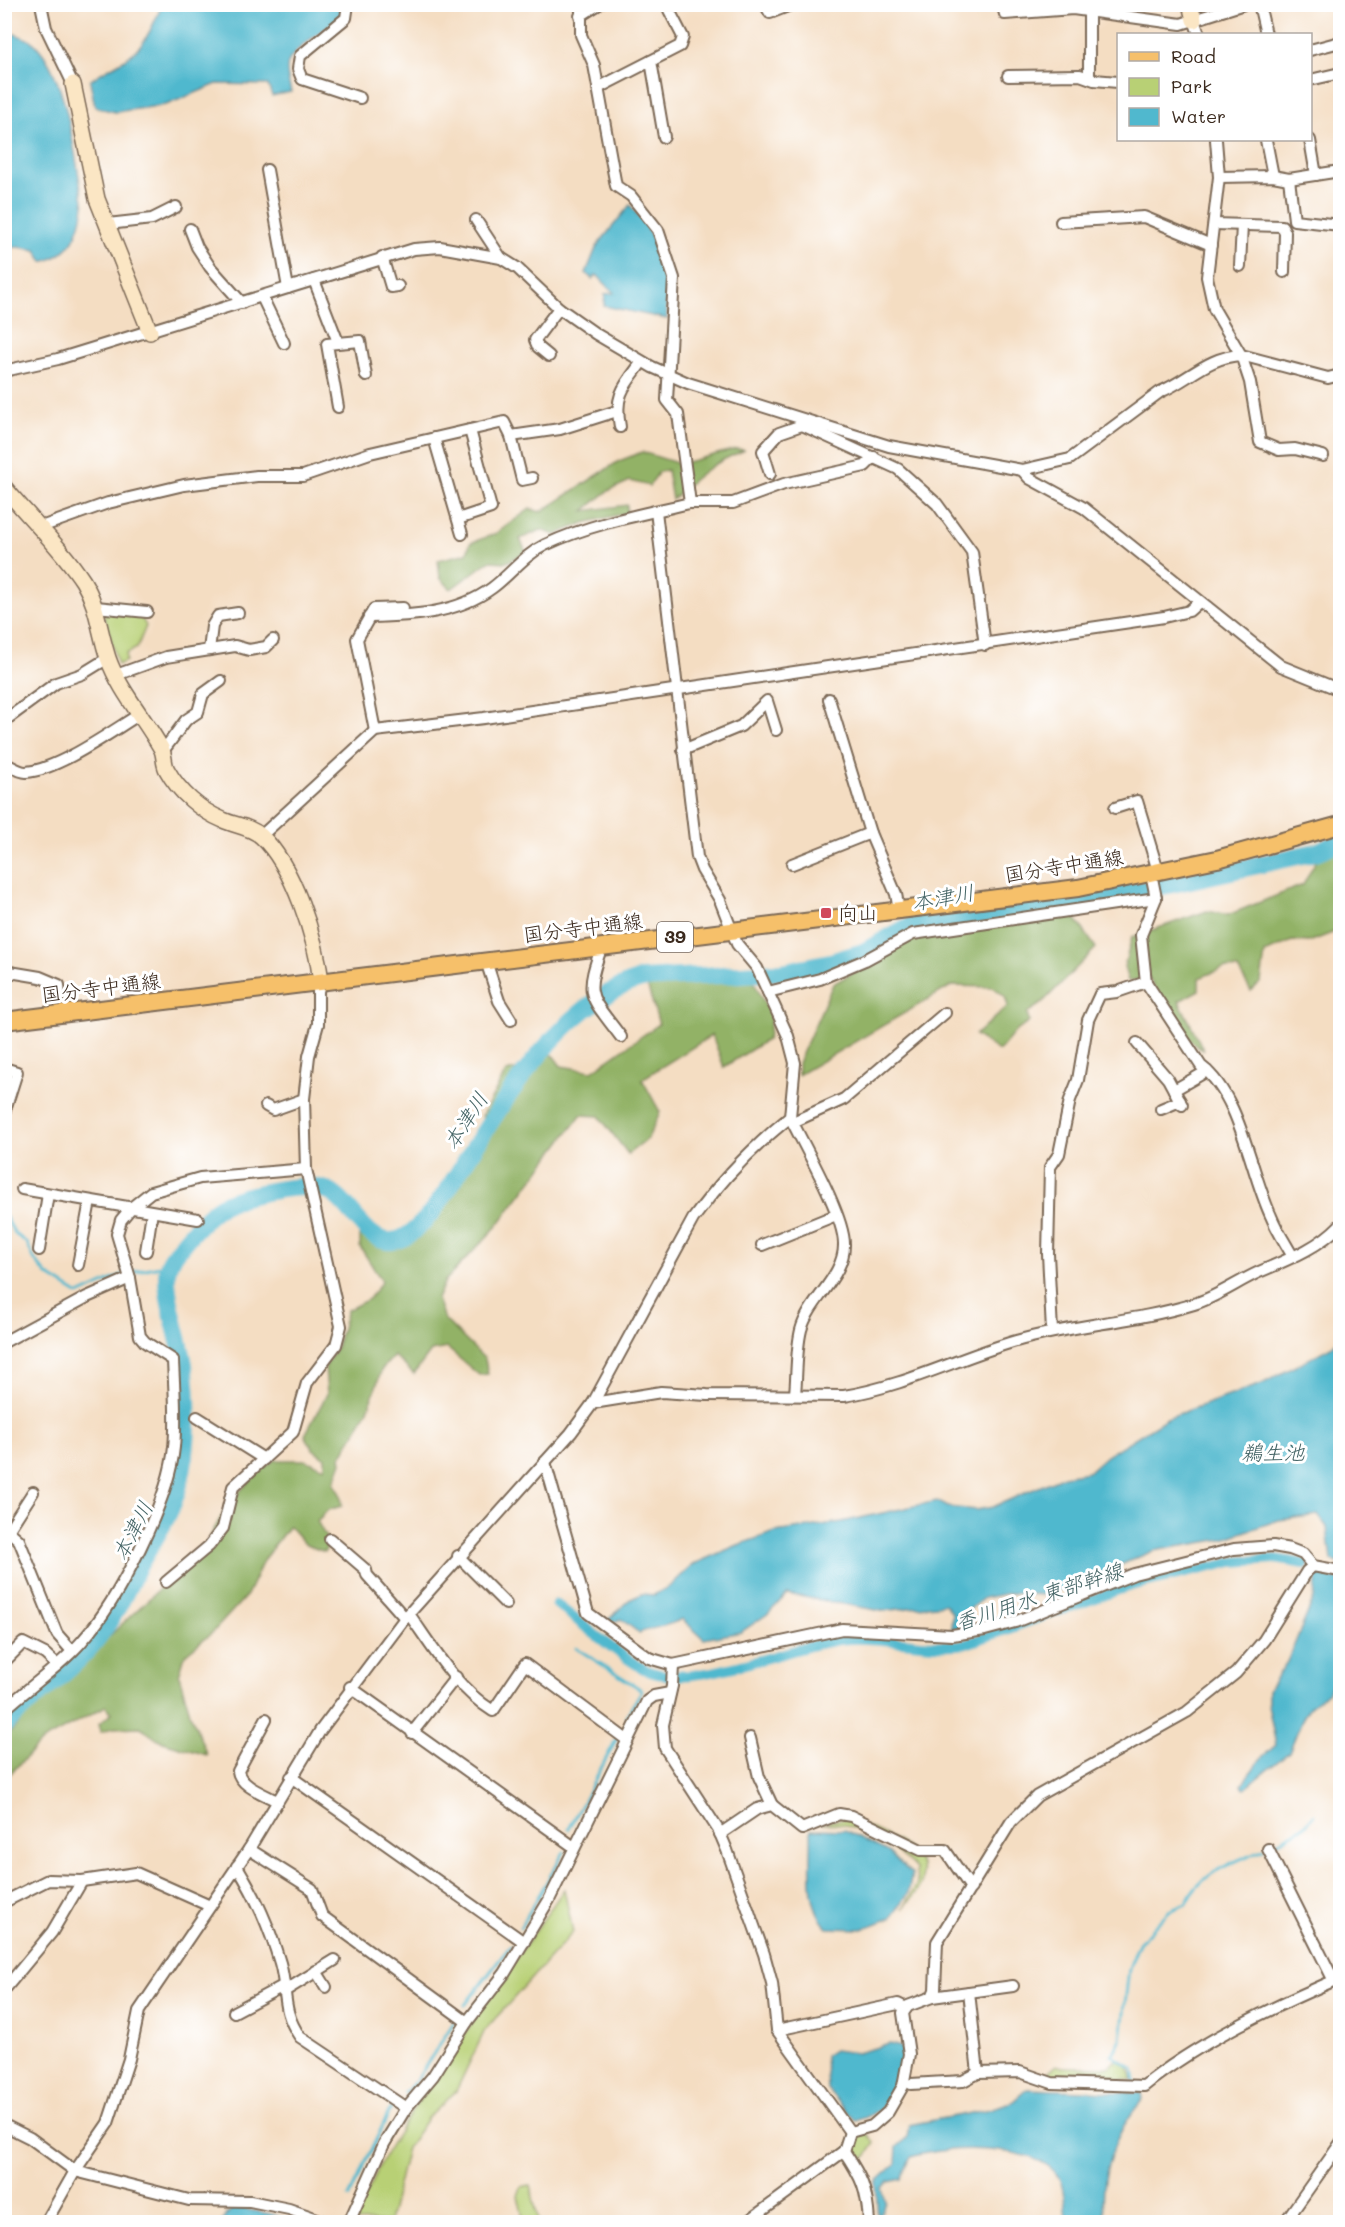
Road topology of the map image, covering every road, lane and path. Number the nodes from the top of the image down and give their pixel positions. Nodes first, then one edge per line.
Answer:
1 (41, 4) edge
2 (348, 4) edge
3 (581, 4) edge
4 (599, 4) edge
5 (765, 4) edge
6 (793, 4) edge
7 (1002, 4) edge
8 (1190, 4) edge
9 (1244, 4) edge
10 (1259, 4) edge
11 (670, 6) edge
12 (1231, 6) edge
13 (1073, 7) edge
14 (1089, 10) junction
15 (1123, 10) edge
16 (580, 16) junction
17 (1196, 27) edge
18 (1266, 33) edge
19 (1341, 42) edge
20 (1312, 50) edge
21 (651, 61) junction
22 (1008, 76) dead end
23 (1089, 76) junction
24 (1340, 76) edge
25 (1312, 80) edge
26 (1117, 82) edge
27 (73, 84) joint
28 (598, 88) junction
29 (360, 98) dead end
30 (664, 137) dead end
31 (1216, 141) edge
32 (1266, 141) edge
33 (1310, 141) edge
34 (267, 170) dead end
35 (1341, 171) edge
36 (1316, 175) junction
37 (1273, 176) junction
38 (1219, 177) junction
39 (1289, 179) junction
40 (176, 207) dead end
41 (476, 220) dead end
42 (1061, 222) dead end
43 (108, 224) junction
44 (1214, 224) junction
45 (1242, 225) junction
46 (1341, 225) edge
47 (190, 229) dead end
48 (1210, 245) junction
49 (382, 257) junction
50 (501, 258) junction
51 (1240, 266) dead end
52 (1284, 273) dead end
53 (314, 280) junction
54 (398, 286) dead end
55 (288, 288) junction
56 (262, 297) junction
57 (242, 303) junction
58 (559, 308) junction
59 (150, 332) junction
60 (338, 342) junction
61 (284, 343) dead end
62 (1241, 355) junction
63 (549, 356) dead end
64 (642, 362) junction
65 (4, 371) edge
66 (671, 375) junction
67 (1341, 375) edge
68 (366, 376) dead end
69 (338, 407) dead end
70 (617, 411) junction
71 (802, 422) junction
72 (620, 427) dead end
73 (470, 430) junction
74 (511, 436) junction
75 (434, 438) junction
76 (1323, 456) dead end
77 (874, 458) junction
78 (1022, 470) junction
79 (770, 474) dead end
80 (532, 478) dead end
81 (4, 487) edge
82 (690, 503) junction
83 (656, 511) junction
84 (458, 519) junction
85 (38, 528) junction
86 (462, 534) dead end
87 (1199, 602) junction
88 (96, 607) junction
89 (403, 608) dead end
90 (147, 612) dead end
91 (238, 613) dead end
92 (369, 616) junction
93 (273, 640) dead end
94 (985, 645) junction
95 (209, 650) junction
96 (108, 658) junction
97 (116, 675) junction
98 (220, 681) dead end
99 (678, 687) junction
100 (1341, 690) edge
101 (829, 699) dead end
102 (140, 714) junction
103 (4, 721) edge
104 (776, 730) dead end
105 (375, 731) junction
106 (683, 750) junction
107 (163, 751) junction
108 (4, 763) edge
109 (1115, 808) dead end
110 (1341, 825) edge
111 (870, 833) junction
112 (261, 836) junction
113 (792, 864) dead end
114 (1154, 874) junction
115 (1156, 896) junction
116 (899, 910) junction
117 (731, 930) junction
118 (602, 946) junction
119 (486, 961) junction
120 (4, 971) edge
121 (321, 981) junction
122 (1146, 982) junction
123 (768, 992) junction
124 (60, 996) dead end
125 (945, 1013) dead end
126 (511, 1020) dead end
127 (4, 1021) edge
128 (621, 1037) dead end
129 (1137, 1043) dead end
130 (4, 1068) edge
131 (1208, 1071) junction
132 (1174, 1090) junction
133 (304, 1099) junction
134 (266, 1106) dead end
135 (1161, 1110) dead end
136 (4, 1113) edge
137 (791, 1120) junction
138 (306, 1169) junction
139 (22, 1190) dead end
140 (48, 1194) junction
141 (90, 1201) junction
142 (131, 1208) junction
143 (152, 1212) junction
144 (836, 1215) junction
145 (198, 1219) dead end
146 (1341, 1225) edge
147 (762, 1245) dead end
148 (39, 1250) dead end
149 (146, 1251) dead end
150 (1293, 1257) junction
151 (78, 1265) dead end
152 (129, 1275) junction
153 (1052, 1331) junction
154 (4, 1342) edge
155 (795, 1394) junction
156 (592, 1403) junction
157 (197, 1417) dead end
158 (264, 1459) junction
159 (545, 1462) junction
160 (33, 1492) dead end
161 (6, 1531) edge
162 (330, 1539) dead end
163 (458, 1556) junction
164 (1315, 1566) junction
165 (1341, 1571) edge
166 (166, 1582) dead end
167 (506, 1604) dead end
168 (407, 1616) junction
169 (72, 1652) junction
170 (4, 1662) edge
171 (57, 1665) junction
172 (673, 1665) junction
173 (456, 1677) junction
174 (351, 1687) junction
175 (670, 1693) junction
176 (4, 1710) edge
177 (266, 1719) dead end
178 (412, 1733) junction
179 (750, 1738) dead end
180 (627, 1740) junction
181 (291, 1777) junction
182 (277, 1801) junction
183 (772, 1804) junction
184 (720, 1834) junction
185 (574, 1847) junction
186 (249, 1849) junction
187 (1268, 1849) dead end
188 (237, 1866) junction
189 (82, 1881) junction
190 (971, 1888) junction
191 (4, 1902) edge
192 (210, 1906) junction
193 (524, 1942) junction
194 (335, 1960) dead end
195 (316, 1971) junction
196 (1337, 1979) edge
197 (1013, 1986) dead end
198 (326, 1987) dead end
199 (4, 1989) edge
200 (283, 1989) junction
201 (969, 1992) junction
202 (932, 1997) junction
203 (906, 2008) junction
204 (234, 2012) dead end
205 (467, 2022) junction
206 (777, 2030) junction
207 (907, 2043) junction
208 (978, 2073) junction
209 (911, 2084) junction
210 (406, 2108) junction
211 (888, 2112) junction
212 (4, 2125) edge
213 (850, 2132) junction
214 (1341, 2144) edge
215 (844, 2151) junction
216 (75, 2171) junction
217 (46, 2223) edge
218 (326, 2223) edge
219 (349, 2223) edge
220 (747, 2223) edge
221 (869, 2223) edge
222 (1285, 2223) edge

1 - 27 street
2 - 29 street
3 - 16 street
4 - 16 street
5 - 6 street
7 - 13 street
8 - 17 street
9 - 12 street
10 - 18 street
11 - 21 street
12 - 17 street
13 - 14 street
14 - 15 street
14 - 23 street
15 - 17 street
16 - 28 street
19 - 20 street
21 - 28 street
21 - 30 street
22 - 23 street
23 - 26 street
24 - 25 street
27 - 43 street
28 - 66 street
31 - 38 street
32 - 37 street
33 - 36 street
34 - 55 street
35 - 36 street
36 - 39 street
37 - 38 street
37 - 39 street
38 - 44 street
39 - 46 street
40 - 43 street
41 - 50 street
42 - 48 street
43 - 59 street
44 - 45 street
44 - 48 street
45 - 51 street
45 - 52 street
47 - 57 street
48 - 62 street
49 - 50 street
49 - 53 street
49 - 54 street
50 - 58 street
53 - 55 street
53 - 60 street
55 - 56 street
56 - 57 street
56 - 61 street
57 - 59 street
58 - 63 street
58 - 64 street
59 - 65 street
60 - 68 street
60 - 69 street
62 - 67 street
62 - 76 street
62 - 78 street
64 - 66 street
64 - 70 street
66 - 71 street
66 - 82 street
70 - 72 street
70 - 74 street
71 - 77 street
71 - 78 street
71 - 79 street
73 - 74 street
73 - 75 street
73 - 84 street
74 - 80 street
75 - 84 street
75 - 85 street
77 - 82 street
77 - 94 street
78 - 87 street
81 - 85 street
82 - 83 street
83 - 92 street
83 - 99 street
84 - 86 street
85 - 88 street
87 - 94 street
87 - 100 street
88 - 90 street
88 - 96 street
89 - 92 street
91 - 95 street
92 - 105 street
93 - 95 street
94 - 99 street
95 - 97 street
96 - 97 street
96 - 103 street
97 - 102 street
98 - 107 street
99 - 105 street
99 - 106 street
101 - 111 street
102 - 107 street
102 - 108 street
104 - 106 street
105 - 112 street
106 - 117 street
107 - 112 street
109 - 114 street
110 - 114 main road, 国分寺中通線 / 39
111 - 113 street
111 - 116 street
112 - 121 street
114 - 115 street
114 - 116 main road, 国分寺中通線 / 39
115 - 122 street
115 - 123 street
116 - 117 main road, 国分寺中通線 / 39
117 - 118 main road, 国分寺中通線 / 39
117 - 123 street
118 - 119 main road, 国分寺中通線 / 39
118 - 128 street
119 - 121 main road, 国分寺中通線 / 39
119 - 126 street
120 - 124 street
121 - 127 main road, 国分寺中通線 / 39
121 - 133 street
122 - 131 street
122 - 153 street
123 - 137 street
125 - 137 street
129 - 132 street
130 - 136 street
131 - 132 street
131 - 150 street
132 - 135 street
133 - 134 street
133 - 138 street
137 - 144 street
137 - 156 street
138 - 142 street
138 - 158 street
139 - 140 street
140 - 141 street
140 - 148 street
141 - 142 street
141 - 151 street
142 - 143 street
142 - 152 street
143 - 145 street
143 - 149 street
144 - 147 street
144 - 155 street
146 - 150 street
150 - 153 street
152 - 154 street
152 - 169 street
153 - 155 street
155 - 156 street
156 - 159 street
157 - 158 street
158 - 166 street
159 - 163 street
159 - 172 street
160 - 161 street
161 - 169 street
162 - 168 street
163 - 167 street
163 - 168 street
164 - 165 street
164 - 172 street
164 - 190 street
168 - 173 street
168 - 174 street
169 - 171 street
170 - 171 street
171 - 176 street
172 - 175 street
173 - 178 street
173 - 180 street
174 - 178 street
174 - 181 street
175 - 180 street
175 - 184 street
177 - 182 street
178 - 185 street
179 - 183 street
180 - 185 street
181 - 182 street
181 - 193 street
182 - 186 street
183 - 184 street
183 - 190 street
184 - 206 street
185 - 193 street
186 - 188 street
186 - 205 street
187 - 196 street
188 - 192 street
188 - 200 street
189 - 191 street
189 - 192 street
189 - 199 street
190 - 202 street
192 - 216 street
193 - 205 street
194 - 195 street
195 - 198 street
195 - 200 street
196 - 208 street
197 - 201 street
200 - 204 street
200 - 210 street
201 - 202 street
201 - 208 street
202 - 203 street
203 - 206 street
203 - 207 street
205 - 210 street
206 - 213 street
207 - 209 street
207 - 211 street
208 - 209 street
209 - 211 street
210 - 219 street
211 - 213 street
212 - 216 street
213 - 215 street
214 - 222 street
215 - 220 street
215 - 221 street
216 - 217 street
216 - 218 street

